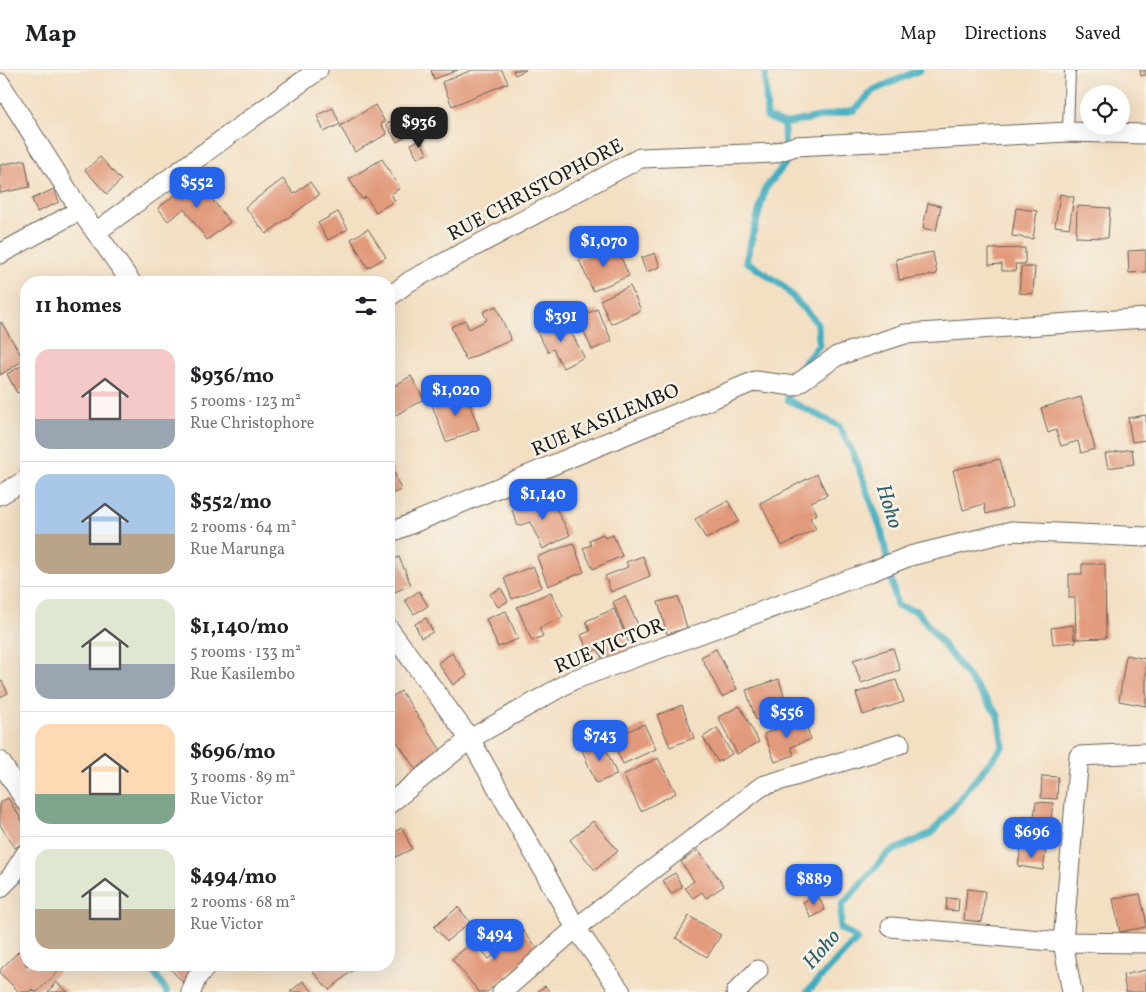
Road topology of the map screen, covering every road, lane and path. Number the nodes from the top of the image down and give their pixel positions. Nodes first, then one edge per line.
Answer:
1 (318, 70) edge
2 (1070, 70) edge
3 (0, 83) edge
4 (1068, 132) junction
5 (1146, 134) edge
6 (80, 210) junction
7 (96, 232) junction
8 (0, 254) edge
9 (127, 276) edge
10 (395, 293) edge
11 (1146, 318) edge
12 (20, 483) edge
13 (0, 495) edge
14 (395, 530) edge
15 (1146, 537) edge
16 (395, 637) edge
17 (470, 739) junction
18 (900, 744) dead end
19 (1146, 753) edge
20 (0, 761) edge
21 (20, 793) edge
22 (395, 799) edge
23 (20, 863) edge
24 (0, 888) edge
25 (891, 927) dead end
26 (576, 928) junction
27 (1063, 942) junction
28 (1146, 943) edge
29 (758, 970) dead end
30 (502, 992) edge
31 (621, 992) edge
32 (736, 992) edge
33 (1072, 992) edge

1 - 7 street
2 - 4 lane
3 - 6 street
4 - 5 street, RUE CHRISTOPHORE
4 - 10 street, RUE CHRISTOPHORE
6 - 7 street
6 - 8 street
7 - 9 street
11 - 14 street, RUE KASILEMBO
12 - 13 street
15 - 17 street, RUE VICTOR
16 - 17 street
17 - 22 street, RUE VICTOR
17 - 26 street
18 - 26 street
19 - 27 street
20 - 21 street
23 - 24 street
25 - 27 street
26 - 30 street
26 - 31 street
27 - 28 street
27 - 33 street
29 - 32 street

